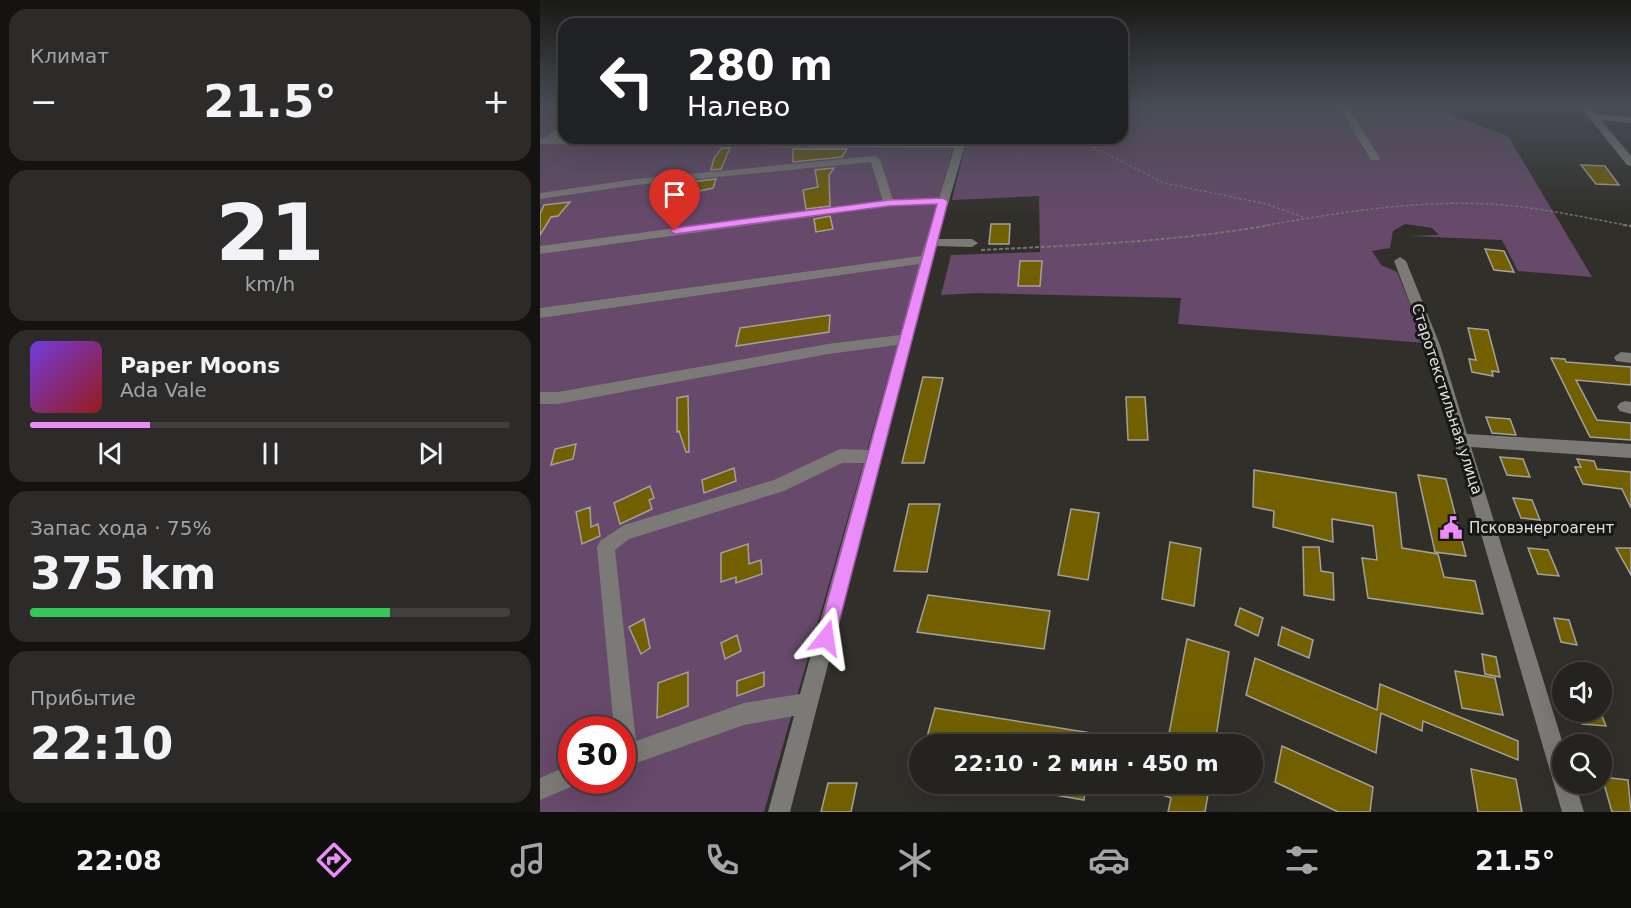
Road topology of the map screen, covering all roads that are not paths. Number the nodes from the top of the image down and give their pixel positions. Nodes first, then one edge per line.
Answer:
1 (1365, 143) edge
2 (1615, 143) edge
3 (960, 144) edge
4 (1374, 158) dead end
5 (1631, 163) edge
6 (540, 196) edge
7 (943, 201) junction
8 (889, 203) junction
9 (932, 242) junction
10 (974, 247) road end
11 (540, 249) edge
12 (927, 259) junction
13 (1400, 261) dead end
14 (540, 313) edge
15 (907, 339) junction
16 (540, 399) edge
17 (1462, 440) junction
18 (1631, 451) edge
19 (874, 457) junction
20 (808, 703) junction
21 (621, 716) edge
22 (1552, 741) edge
23 (636, 752) edge
24 (558, 781) edge
25 (540, 789) edge
26 (1568, 794) edge
27 (779, 812) edge
28 (1573, 812) edge

1 - 4 street
2 - 5 street
3 - 7 street
6 - 8 street
7 - 8 street
7 - 9 street
8 - 11 street
9 - 10 street
9 - 12 street
12 - 14 street
12 - 15 street
13 - 17 street, Старотекстильная улица
15 - 16 street
15 - 19 street
17 - 18 street
17 - 22 street, Старотекстильная улица
19 - 20 street
19 - 21 street
20 - 23 street
20 - 27 street
24 - 25 street
26 - 28 street, Старотекстильная улица

